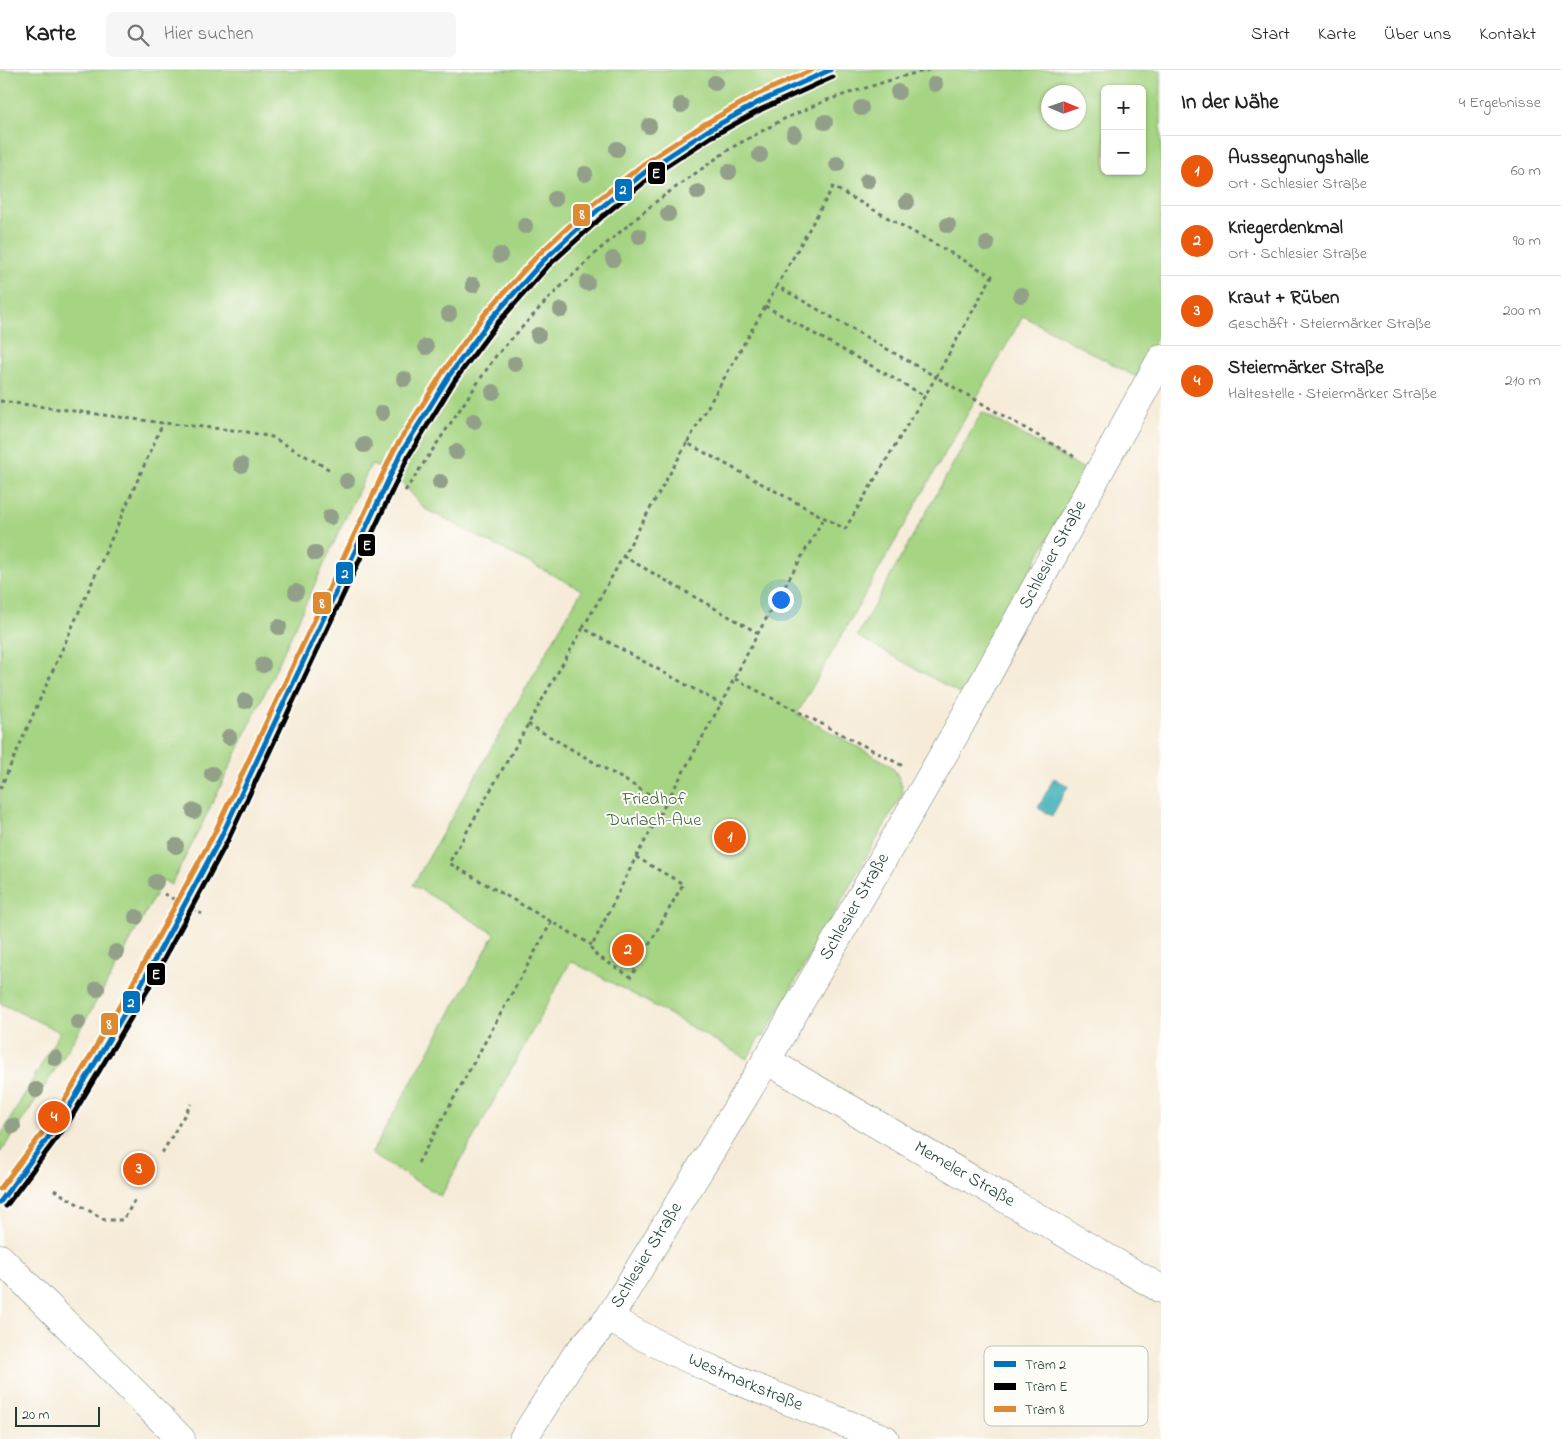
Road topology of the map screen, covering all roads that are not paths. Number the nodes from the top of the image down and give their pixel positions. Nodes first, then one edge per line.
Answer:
1 (1161, 359) edge
2 (766, 1060) junction
3 (0, 1258) edge
4 (1161, 1289) edge
5 (609, 1318) junction
6 (181, 1439) edge
7 (523, 1439) edge
8 (885, 1439) edge

1 - 2 street, Schlesier Straße
2 - 4 street, Memeler Straße
2 - 5 street, Schlesier Straße
3 - 6 street
5 - 7 street, Schlesier Straße
5 - 8 street, Westmarkstraße

